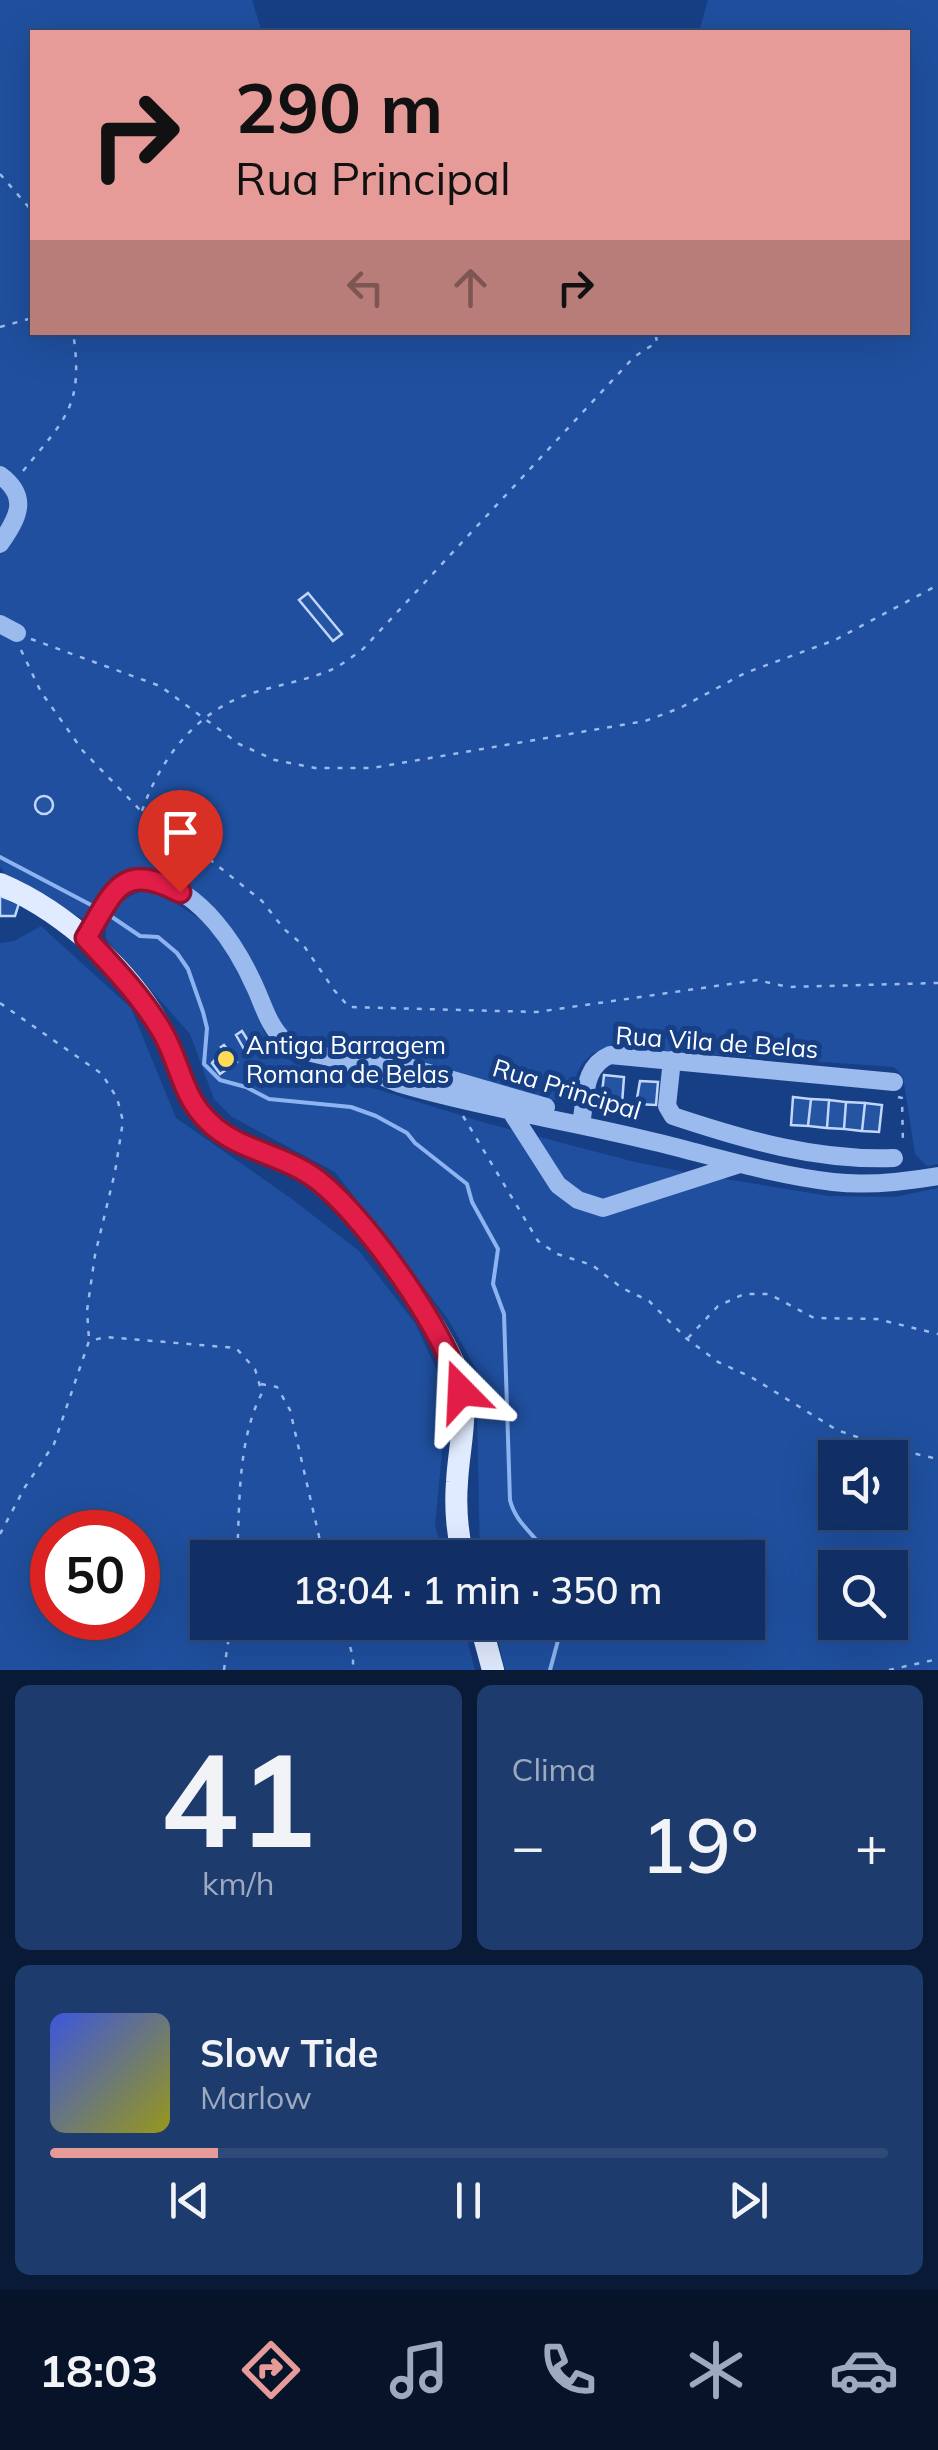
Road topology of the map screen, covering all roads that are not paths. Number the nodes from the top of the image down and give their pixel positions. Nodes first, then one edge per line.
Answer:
1 (6, 480) edge
2 (0, 544) edge
3 (0, 884) edge
4 (86, 938) junction
5 (672, 1060) junction
6 (351, 1062) junction
7 (894, 1082) road end
8 (510, 1110) junction
9 (582, 1118) junction
10 (652, 1141) junction
11 (894, 1158) road end
12 (740, 1164) junction
13 (938, 1176) edge
14 (459, 1540) edge
15 (485, 1640) edge
16 (493, 1670) edge

1 - 2 street
3 - 4 main road
4 - 6 street, Rua Principal
4 - 14 main road
5 - 7 street, Rua Vila de Belas
5 - 9 street, Rua Vila de Belas
5 - 11 street
6 - 8 street, Rua Principal
6 - 9 street, Rua Principal
8 - 10 street, Rua Principal
8 - 12 street
9 - 10 street, Rua Principal
10 - 12 street, Rua Principal
12 - 13 street, Rua Principal
15 - 16 main road

